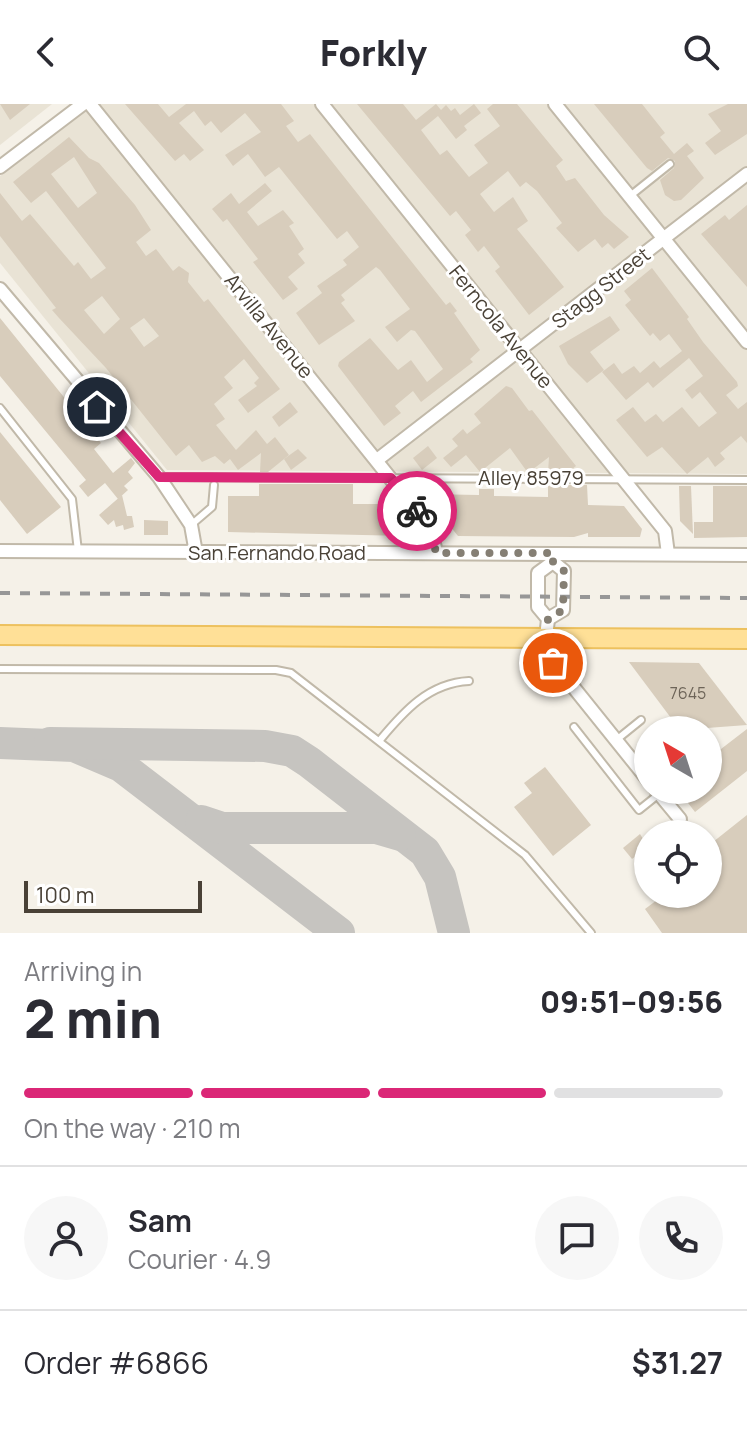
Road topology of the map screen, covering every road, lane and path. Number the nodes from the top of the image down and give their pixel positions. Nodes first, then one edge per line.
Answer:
1 (83, 104) edge
2 (90, 104) edge
3 (322, 104) edge
4 (555, 104) edge
5 (670, 164) dead end
6 (0, 167) edge
7 (747, 174) edge
8 (630, 196) junction
9 (664, 238) junction
10 (0, 289) edge
11 (747, 342) edge
12 (521, 351) junction
13 (0, 408) edge
14 (377, 460) junction
15 (159, 477) junction
16 (391, 478) junction
17 (622, 479) junction
18 (747, 480) edge
19 (214, 485) dead end
20 (191, 525) junction
21 (0, 551) edge
22 (78, 552) junction
23 (196, 553) junction
24 (436, 553) junction
25 (668, 554) junction
26 (747, 555) edge
27 (553, 558) junction
28 (548, 619) junction
29 (0, 635) edge
30 (546, 638) junction
31 (747, 639) edge
32 (0, 669) edge
33 (469, 681) dead end
34 (634, 726) edge
35 (574, 727) dead end
36 (380, 740) junction
37 (615, 741) junction
38 (634, 763) edge
39 (634, 804) edge
40 (668, 804) edge
41 (680, 819) edge
42 (591, 933) edge

1 - 6 street
2 - 14 street, Arvilla Avenue
3 - 12 street, Ferncola Avenue
4 - 8 street
5 - 8 lane
7 - 9 street, Stagg Street
8 - 9 street
9 - 11 street
9 - 12 street, Stagg Street
10 - 15 street
12 - 14 street, Stagg Street
12 - 17 street, Ferncola Avenue
13 - 22 lane
14 - 16 street, Arvilla Avenue
15 - 16 lane, Alley 85979
15 - 20 street
16 - 17 lane, Alley 85979
16 - 24 street, Arvilla Avenue
17 - 18 lane, Alley 85979
17 - 25 street, Ferncola Avenue
19 - 20 lane
20 - 23 street
21 - 22 street, San Fernando Road
22 - 23 street, San Fernando Road
23 - 24 street, San Fernando Road
24 - 27 street, San Fernando Road
25 - 26 street, San Fernando Road
25 - 27 street, San Fernando Road
27 - 28 street
27 - 28 street
28 - 30 street
29 - 30 main road
30 - 31 main road
30 - 37 street
32 - 36 lane
33 - 36 lane
34 - 37 lane
35 - 39 lane
36 - 42 lane
37 - 38 street
40 - 41 street

